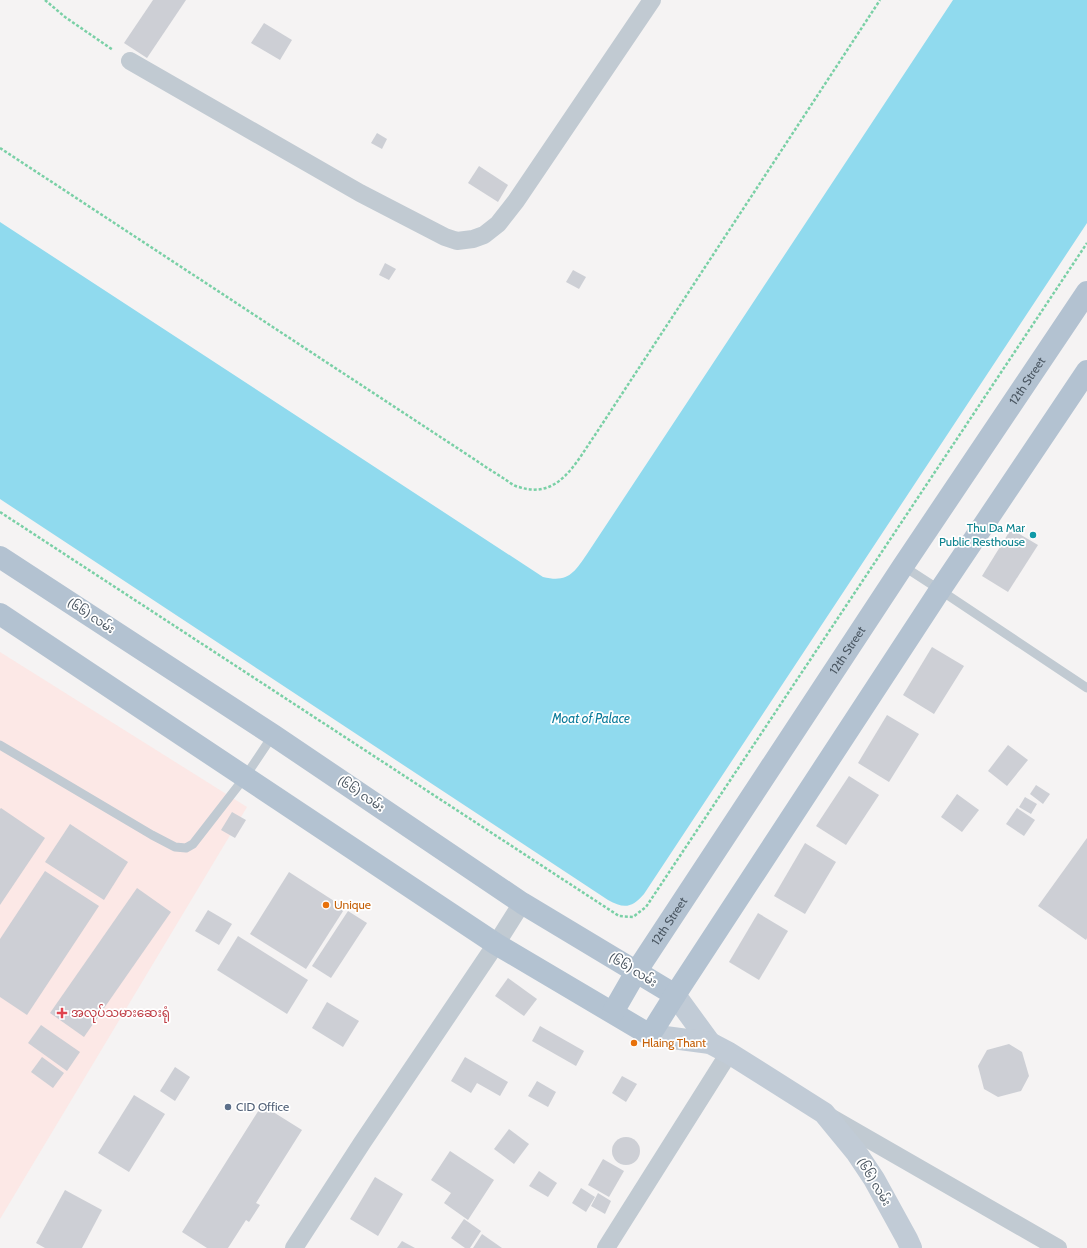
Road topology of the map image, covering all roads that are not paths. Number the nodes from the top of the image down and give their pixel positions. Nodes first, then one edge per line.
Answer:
1 (652, 0) edge
2 (130, 61) road end
3 (1087, 292) edge
4 (1087, 371) edge
5 (0, 557) edge
6 (903, 566) junction
7 (940, 590) junction
8 (0, 614) edge
9 (1087, 688) edge
10 (273, 735) junction
11 (0, 745) edge
12 (245, 777) junction
13 (522, 903) junction
14 (496, 944) junction
15 (636, 972) junction
16 (675, 995) junction
17 (613, 1012) junction
18 (650, 1035) junction
19 (720, 1048) junction
20 (824, 1113) junction
21 (294, 1248) edge
22 (606, 1248) edge
23 (911, 1248) edge
24 (1058, 1248) edge

1 - 2 street
3 - 6 main road, 12th Street
4 - 7 main road
5 - 10 main road, (၆၆) လမ်း
6 - 7 lane
6 - 15 main road, 12th Street
7 - 9 lane
7 - 16 main road
8 - 12 main road, (၆၆) လမ်း
10 - 12 lane
10 - 13 main road, (၆၆) လမ်း
11 - 12 lane
12 - 14 main road, (၆၆) လမ်း
13 - 14 street
13 - 15 main road, (၆၆) လမ်း
14 - 17 main road, (၆၆) လမ်း
14 - 21 street
15 - 16 main road, (၆၆) လမ်း
15 - 17 main road, 12th Street
16 - 18 main road
16 - 19 main road, (၆၆) လမ်း
17 - 18 main road, (၆၆) လမ်း
18 - 19 main road, (၆၆) လမ်း
19 - 20 main road, (၆၆) လမ်း
19 - 22 street
20 - 23 main road, (၆၆) လမ်း
20 - 24 street

